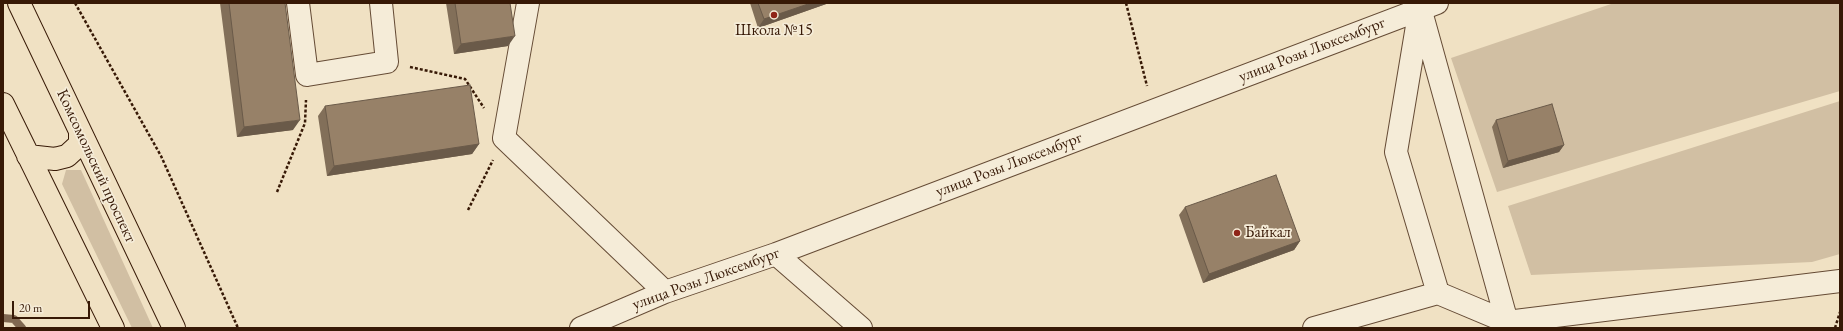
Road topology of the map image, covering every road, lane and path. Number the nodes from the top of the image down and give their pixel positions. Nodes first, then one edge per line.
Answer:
1 (19, 3) edge
2 (75, 3) edge
3 (298, 3) edge
4 (381, 3) edge
5 (528, 3) edge
6 (1126, 3) edge
7 (1429, 6) edge
8 (387, 62) junction
9 (307, 75) junction
10 (3, 104) edge
11 (1153, 110) junction
12 (80, 132) junction
13 (504, 138) junction
14 (28, 156) junction
15 (277, 192) dead end
16 (468, 210) dead end
17 (776, 254) junction
18 (1840, 281) edge
19 (665, 292) junction
20 (1438, 293) junction
21 (1840, 312) edge
22 (1507, 322) junction
23 (113, 328) edge
24 (174, 328) edge
25 (238, 328) edge
26 (581, 328) edge
27 (860, 328) edge
28 (1314, 328) edge
29 (1835, 328) edge

1 - 12 main road, Комсомольский проспект
2 - 25 path
3 - 9 street
4 - 8 street
5 - 13 street
6 - 11 path
7 - 11 street, улица Розы Люксембург
7 - 20 street
7 - 22 street
8 - 9 street
8 - 13 path
9 - 15 path
10 - 14 main road
11 - 17 street, улица Розы Люксембург
12 - 14 main road
12 - 24 main road, Комсомольский проспект
13 - 16 path
13 - 19 street
14 - 23 main road
17 - 19 street, улица Розы Люксембург
17 - 27 street
18 - 22 street
19 - 26 street, улица Розы Люксембург
20 - 22 street
20 - 28 street
21 - 29 path

